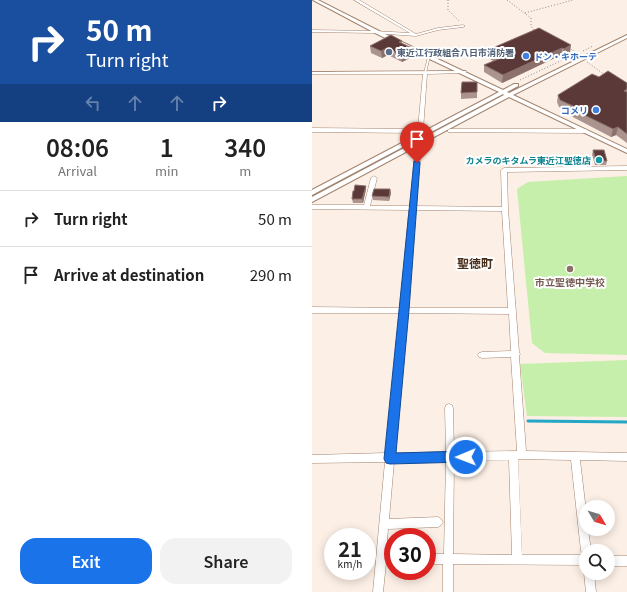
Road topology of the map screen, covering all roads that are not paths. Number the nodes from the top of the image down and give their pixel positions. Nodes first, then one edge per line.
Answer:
1 (315, 0) edge
2 (356, 0) edge
3 (463, 26) road end
4 (312, 30) edge
5 (379, 32) junction
6 (627, 32) edge
7 (416, 35) junction
8 (627, 36) edge
9 (563, 47) edge
10 (580, 55) junction
11 (429, 56) junction
12 (464, 72) junction
13 (312, 73) edge
14 (426, 73) junction
15 (503, 91) junction
16 (510, 94) junction
17 (313, 130) edge
18 (450, 131) dead end
19 (585, 131) junction
20 (424, 134) junction
21 (312, 137) edge
22 (414, 145) junction
23 (627, 151) edge
24 (627, 168) edge
25 (374, 178) dead end
26 (312, 193) edge
27 (312, 200) edge
28 (312, 207) edge
29 (367, 208) junction
30 (412, 208) junction
31 (505, 209) junction
32 (312, 310) edge
33 (405, 310) junction
34 (512, 311) junction
35 (516, 354) junction
36 (482, 355) dead end
37 (449, 408) dead end
38 (518, 456) junction
39 (575, 456) junction
40 (450, 457) junction
41 (627, 457) edge
42 (312, 459) edge
43 (390, 459) junction
44 (438, 522) dead end
45 (384, 524) junction
46 (585, 544) edge
47 (381, 558) joint
48 (436, 559) edge
49 (448, 560) junction
50 (517, 560) junction
51 (579, 560) edge
52 (615, 561) edge
53 (627, 561) edge
54 (590, 580) edge
55 (378, 592) edge
56 (448, 592) edge
57 (591, 592) edge

1 - 5 street
2 - 7 street
3 - 7 street
4 - 5 street
5 - 7 street
5 - 11 street
6 - 10 street
8 - 10 street
9 - 10 lane
10 - 15 street
10 - 16 street
11 - 12 street
11 - 14 lane
12 - 14 street
12 - 15 street
13 - 14 street
14 - 20 street
15 - 16 street
15 - 20 street
16 - 19 street
16 - 20 street
17 - 20 street
17 - 21 street
18 - 19 street
19 - 23 street
20 - 22 street
20 - 26 street
22 - 27 street
22 - 30 street
24 - 31 street
25 - 29 street
28 - 29 street
29 - 30 street
30 - 31 street
30 - 33 street
31 - 34 street
32 - 33 street
33 - 34 street
33 - 43 street
34 - 35 street
35 - 36 street
35 - 38 street
37 - 40 street
38 - 39 street
38 - 40 street
38 - 50 street
39 - 41 street
39 - 46 street
40 - 43 street
40 - 49 street
42 - 43 street
43 - 45 street
44 - 45 street
45 - 47 street
47 - 55 street
48 - 49 street
49 - 50 street
49 - 56 street
50 - 51 street
52 - 53 street
54 - 57 street

